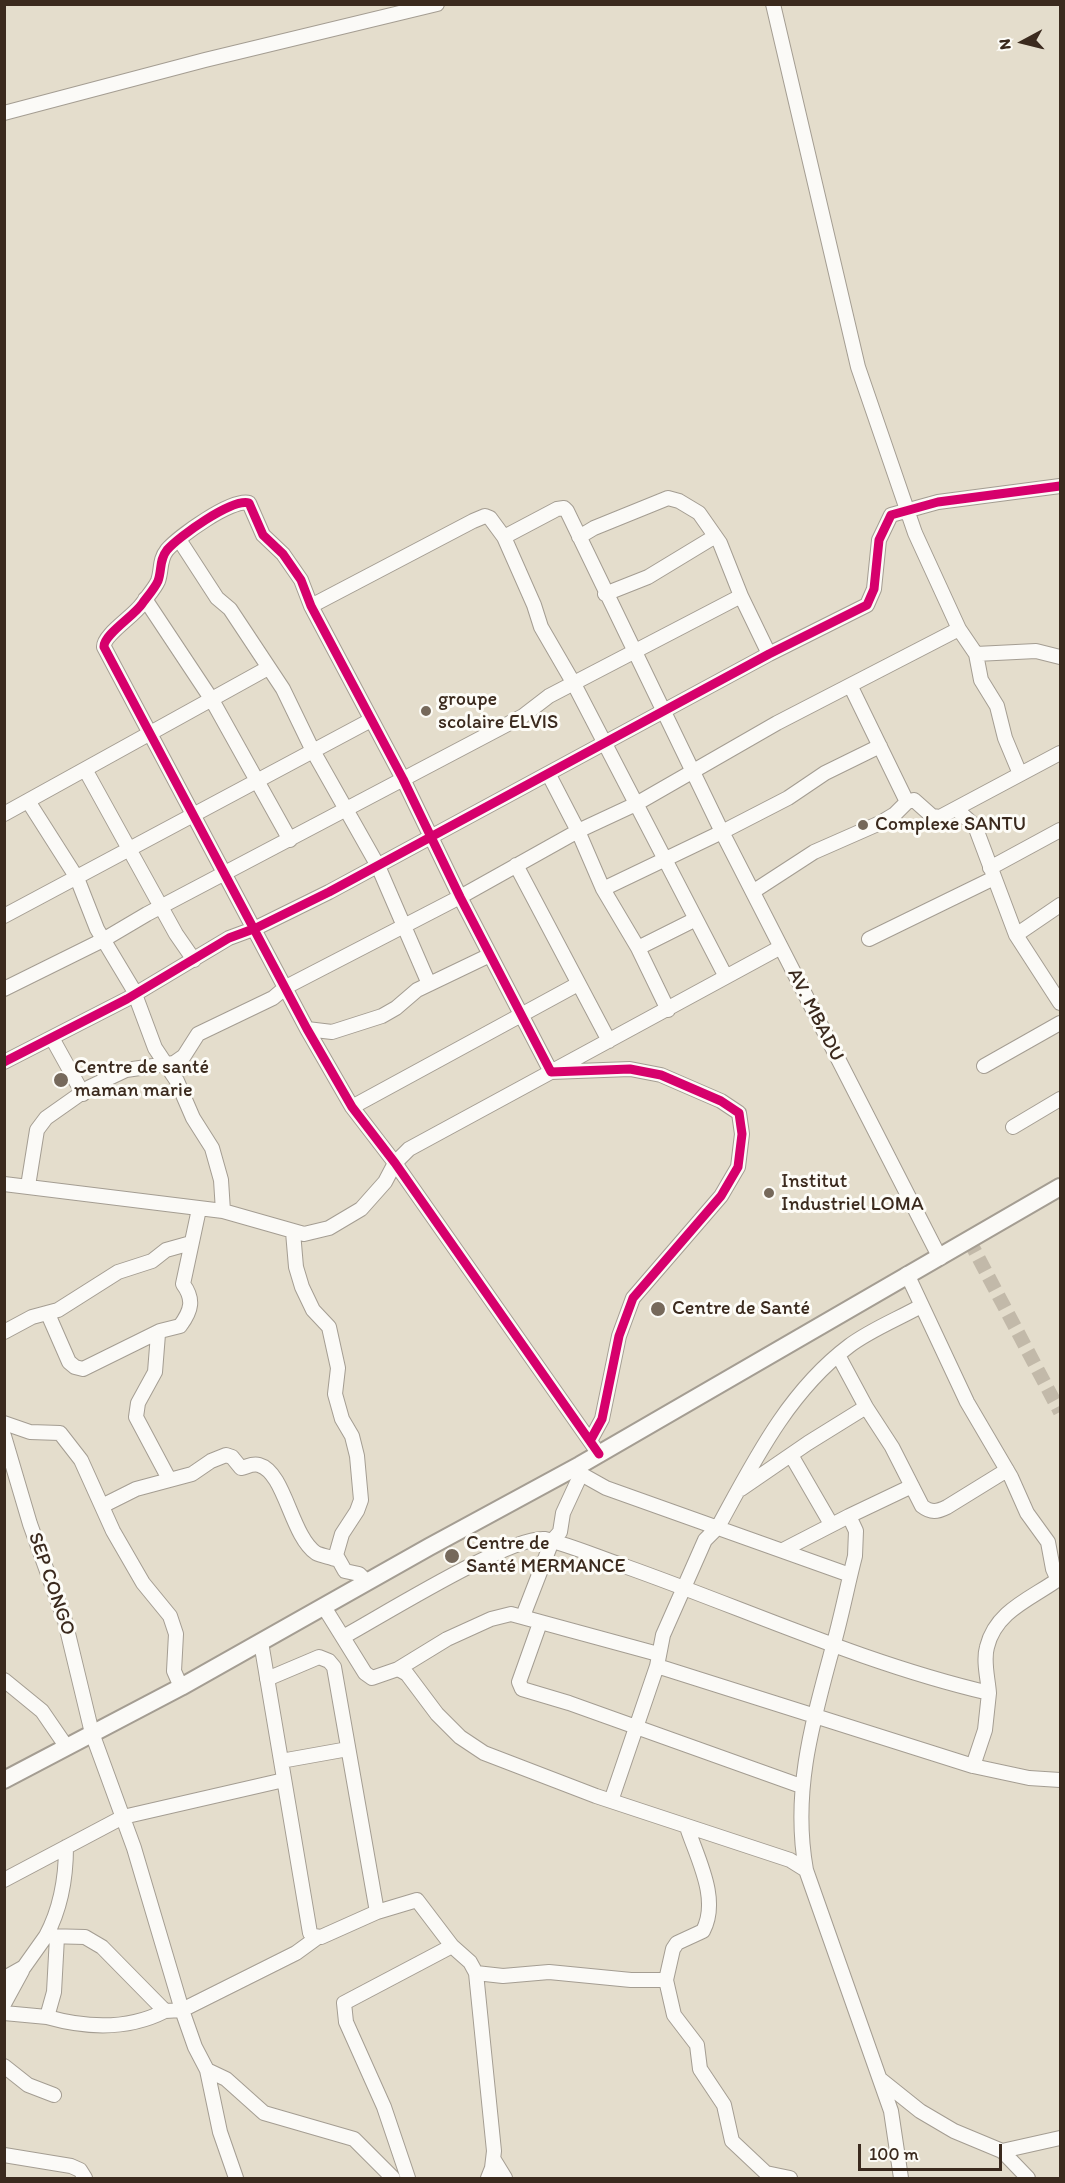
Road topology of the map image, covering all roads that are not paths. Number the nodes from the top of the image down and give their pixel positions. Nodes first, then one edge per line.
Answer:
1 (437, 4) edge
2 (773, 4) edge
3 (4, 113) edge
4 (1060, 486) edge
5 (907, 510) junction
6 (504, 537) junction
7 (579, 537) junction
8 (714, 537) junction
9 (180, 541) junction
10 (605, 594) junction
11 (741, 596) junction
12 (145, 599) junction
13 (311, 606) junction
14 (959, 629) junction
15 (635, 652) junction
16 (769, 654) junction
17 (976, 654) junction
18 (1060, 657) edge
19 (268, 668) junction
20 (574, 684) junction
21 (851, 687) junction
22 (212, 700) junction
23 (664, 711) junction
24 (371, 720) junction
25 (149, 734) junction
26 (605, 744) junction
27 (880, 746) junction
28 (313, 751) junction
29 (1060, 753) edge
30 (694, 770) junction
31 (86, 771) junction
32 (1020, 774) junction
33 (549, 775) junction
34 (403, 779) junction
35 (257, 780) junction
36 (28, 801) junction
37 (907, 802) junction
38 (636, 804) junction
39 (956, 809) junction
40 (345, 811) junction
41 (4, 814) edge
42 (193, 816) junction
43 (1060, 830) edge
44 (578, 831) junction
45 (722, 832) junction
46 (432, 837) junction
47 (290, 840) junction
48 (130, 850) junction
49 (665, 860) junction
50 (516, 865) junction
51 (378, 866) junction
52 (226, 873) junction
53 (992, 873) junction
54 (77, 878) junction
55 (603, 889) junction
56 (754, 891) junction
57 (460, 897) junction
58 (1060, 905) edge
59 (161, 907) junction
60 (4, 916) edge
61 (694, 920) junction
62 (404, 926) junction
63 (256, 928) junction
64 (1016, 935) junction
65 (869, 939) dead end
66 (102, 940) junction
67 (781, 947) junction
68 (638, 948) junction
69 (490, 956) junction
70 (194, 960) junction
71 (726, 977) junction
72 (1060, 980) edge
73 (429, 984) junction
74 (578, 984) junction
75 (286, 987) junction
76 (1047, 987) junction
77 (4, 989) edge
78 (135, 994) junction
79 (1060, 1004) edge
80 (668, 1010) junction
81 (520, 1014) junction
82 (1060, 1023) edge
83 (307, 1029) junction
84 (52, 1038) junction
85 (609, 1041) junction
86 (5, 1060) edge
87 (167, 1066) junction
88 (984, 1066) dead end
89 (551, 1072) junction
90 (83, 1094) junction
91 (1060, 1099) edge
92 (352, 1107) junction
93 (1013, 1127) dead end
94 (395, 1163) junction
95 (4, 1184) edge
96 (28, 1186) junction
97 (1060, 1187) edge
98 (199, 1209) junction
99 (223, 1211) junction
100 (293, 1232) junction
101 (191, 1243) junction
102 (939, 1258) junction
103 (907, 1274) junction
104 (921, 1306) junction
105 (48, 1314) junction
106 (4, 1332) edge
107 (158, 1334) junction
108 (838, 1355) junction
109 (866, 1407) junction
110 (4, 1423) edge
111 (4, 1436) edge
112 (595, 1448) junction
113 (791, 1455) junction
114 (580, 1470) junction
115 (1007, 1470) junction
116 (169, 1479) junction
117 (912, 1486) junction
118 (737, 1492) junction
119 (102, 1506) junction
120 (849, 1516) junction
121 (831, 1524) junction
122 (718, 1527) junction
123 (552, 1541) junction
124 (783, 1550) junction
125 (338, 1560) junction
126 (850, 1575) junction
127 (1059, 1579) edge
128 (367, 1582) junction
129 (682, 1587) junction
130 (324, 1607) junction
131 (523, 1616) junction
132 (540, 1623) junction
133 (343, 1637) junction
134 (261, 1642) junction
135 (833, 1646) junction
136 (657, 1660) junction
137 (398, 1669) junction
138 (267, 1679) junction
139 (4, 1680) edge
140 (180, 1687) junction
141 (989, 1694) junction
142 (814, 1716) junction
143 (634, 1728) junction
144 (92, 1733) junction
145 (66, 1746) junction
146 (348, 1749) junction
147 (281, 1761) junction
148 (973, 1766) junction
149 (4, 1780) edge
150 (284, 1780) junction
151 (1060, 1780) edge
152 (801, 1786) junction
153 (611, 1801) junction
154 (123, 1817) junction
155 (687, 1827) junction
156 (66, 1847) junction
157 (806, 1870) junction
158 (4, 1880) edge
159 (377, 1912) junction
160 (51, 1936) junction
161 (318, 1937) junction
162 (452, 1946) junction
163 (24, 1967) junction
164 (476, 1973) junction
165 (666, 1980) junction
166 (4, 1983) edge
167 (4, 2004) edge
168 (182, 2010) junction
169 (165, 2012) junction
170 (4, 2013) edge
171 (47, 2017) junction
172 (4, 2066) edge
173 (207, 2070) junction
174 (880, 2079) junction
175 (54, 2095) dead end
176 (1060, 2138) edge
177 (1002, 2151) junction
178 (4, 2155) edge
179 (494, 2160) junction
180 (85, 2178) edge
181 (236, 2178) edge
182 (393, 2178) edge
183 (408, 2178) edge
184 (488, 2178) edge
185 (505, 2178) edge
186 (790, 2178) edge
187 (901, 2178) edge
188 (1028, 2178) edge

1 - 3 street
2 - 5 street
4 - 5 street
5 - 14 street
5 - 16 street
6 - 7 street, AV. MBADU
6 - 13 street
6 - 20 street
7 - 8 street
7 - 10 street, AV. MBADU
8 - 10 street
8 - 11 street
9 - 12 street
9 - 13 street
9 - 19 street
10 - 15 street, AV. MBADU
11 - 15 street
11 - 16 street
12 - 22 street
12 - 25 street
13 - 24 street
14 - 17 street
14 - 21 street
15 - 20 street
15 - 23 street, AV. MBADU
16 - 23 street
17 - 18 street
17 - 32 street
19 - 22 street
19 - 28 street
20 - 26 street
20 - 34 street
21 - 27 street
21 - 30 street
22 - 25 street
22 - 35 street
23 - 26 street
23 - 30 street, AV. MBADU
24 - 28 street
24 - 34 street
25 - 31 street
25 - 42 street
26 - 33 street
26 - 38 street
27 - 37 street
27 - 45 street
28 - 35 street
28 - 40 street
29 - 32 street
30 - 38 street
30 - 45 street, AV. MBADU
31 - 36 street
31 - 48 street
32 - 39 street
33 - 44 street
33 - 46 street
34 - 40 street
34 - 46 street
35 - 42 street
35 - 47 street
36 - 41 street
36 - 54 street
37 - 39 street
37 - 56 street
38 - 44 street
38 - 49 street
39 - 53 street
40 - 47 street
40 - 51 street
42 - 48 street
42 - 52 street
43 - 53 street
44 - 50 street
44 - 55 street
45 - 49 street
45 - 56 street, AV. MBADU
46 - 51 street
46 - 57 street
47 - 52 street
48 - 54 street
48 - 59 street
49 - 55 street
49 - 61 street
50 - 57 street
50 - 74 street
51 - 62 street
51 - 63 street
52 - 59 street
52 - 63 street
53 - 64 street
53 - 65 street
54 - 60 street
54 - 66 street
55 - 68 street
56 - 67 street, AV. MBADU
57 - 62 street
57 - 69 street
58 - 64 street
59 - 66 street
59 - 70 street
61 - 68 street
61 - 71 street
62 - 73 street
62 - 75 street
63 - 70 street
63 - 75 street
64 - 76 street
66 - 77 street
66 - 78 street
67 - 71 street
67 - 102 street, AV. MBADU
68 - 80 street
69 - 73 street
69 - 81 street
70 - 78 street
71 - 80 street
72 - 76 street
73 - 83 street
74 - 81 street
74 - 85 street
75 - 83 street
75 - 87 street
76 - 79 street
78 - 84 street
78 - 87 street
80 - 85 street
81 - 89 street
81 - 92 street
82 - 88 street
83 - 92 street
84 - 86 street
84 - 90 street
85 - 89 street
87 - 90 street
87 - 99 street
89 - 94 street
89 - 112 street
90 - 96 street
91 - 93 street
92 - 94 street
94 - 100 street
94 - 112 street
95 - 96 street
96 - 98 street
97 - 102 main road
98 - 99 street
98 - 101 street
99 - 100 street
100 - 125 street
101 - 105 street
101 - 107 street
102 - 103 main road
103 - 104 street
103 - 112 main road
104 - 108 street
104 - 115 street
105 - 106 street
105 - 107 street
107 - 116 street
108 - 109 street
108 - 118 street
109 - 113 street
109 - 117 street
110 - 119 street
111 - 144 street, SEP CONGO
112 - 114 main road
113 - 118 street
113 - 121 street
114 - 122 street
114 - 123 street
114 - 128 main road
115 - 117 street
115 - 127 street
116 - 119 street
116 - 125 street
117 - 120 street
118 - 122 street
119 - 140 street
120 - 121 street
120 - 126 street
121 - 124 street
122 - 124 street
122 - 129 street
123 - 129 street
123 - 131 street
123 - 133 street
124 - 126 street
125 - 128 street
126 - 135 street
127 - 141 street
128 - 130 main road
129 - 135 street
129 - 136 street
130 - 133 street
130 - 134 main road
131 - 132 street
131 - 137 street
132 - 136 street
132 - 143 street
133 - 137 street
134 - 138 street
134 - 140 main road
135 - 141 street
135 - 142 street
136 - 142 street
136 - 143 street
137 - 153 street
138 - 146 street
138 - 147 street
139 - 145 street
140 - 144 main road
141 - 148 street
142 - 148 street
142 - 152 street
143 - 152 street
143 - 153 street
144 - 145 main road
144 - 154 street, SEP CONGO
145 - 149 main road
146 - 147 street
146 - 159 street
147 - 150 street
148 - 151 street
150 - 154 street
150 - 161 street
152 - 157 street
153 - 155 street
154 - 156 street
154 - 168 street, SEP CONGO
155 - 157 street
155 - 165 street
156 - 158 street
156 - 160 street
157 - 174 street
159 - 161 street
159 - 162 street
160 - 163 street
160 - 169 street
160 - 171 street
161 - 168 street
162 - 164 street
162 - 183 street
163 - 166 street
163 - 167 street
164 - 165 street
164 - 179 street
165 - 186 street
168 - 169 street
168 - 173 street, SEP CONGO
169 - 171 street
170 - 171 street
172 - 175 street
173 - 181 street, SEP CONGO
173 - 182 street
174 - 177 street
174 - 187 street
176 - 177 street
177 - 188 street
178 - 180 street
179 - 184 street
179 - 185 street

